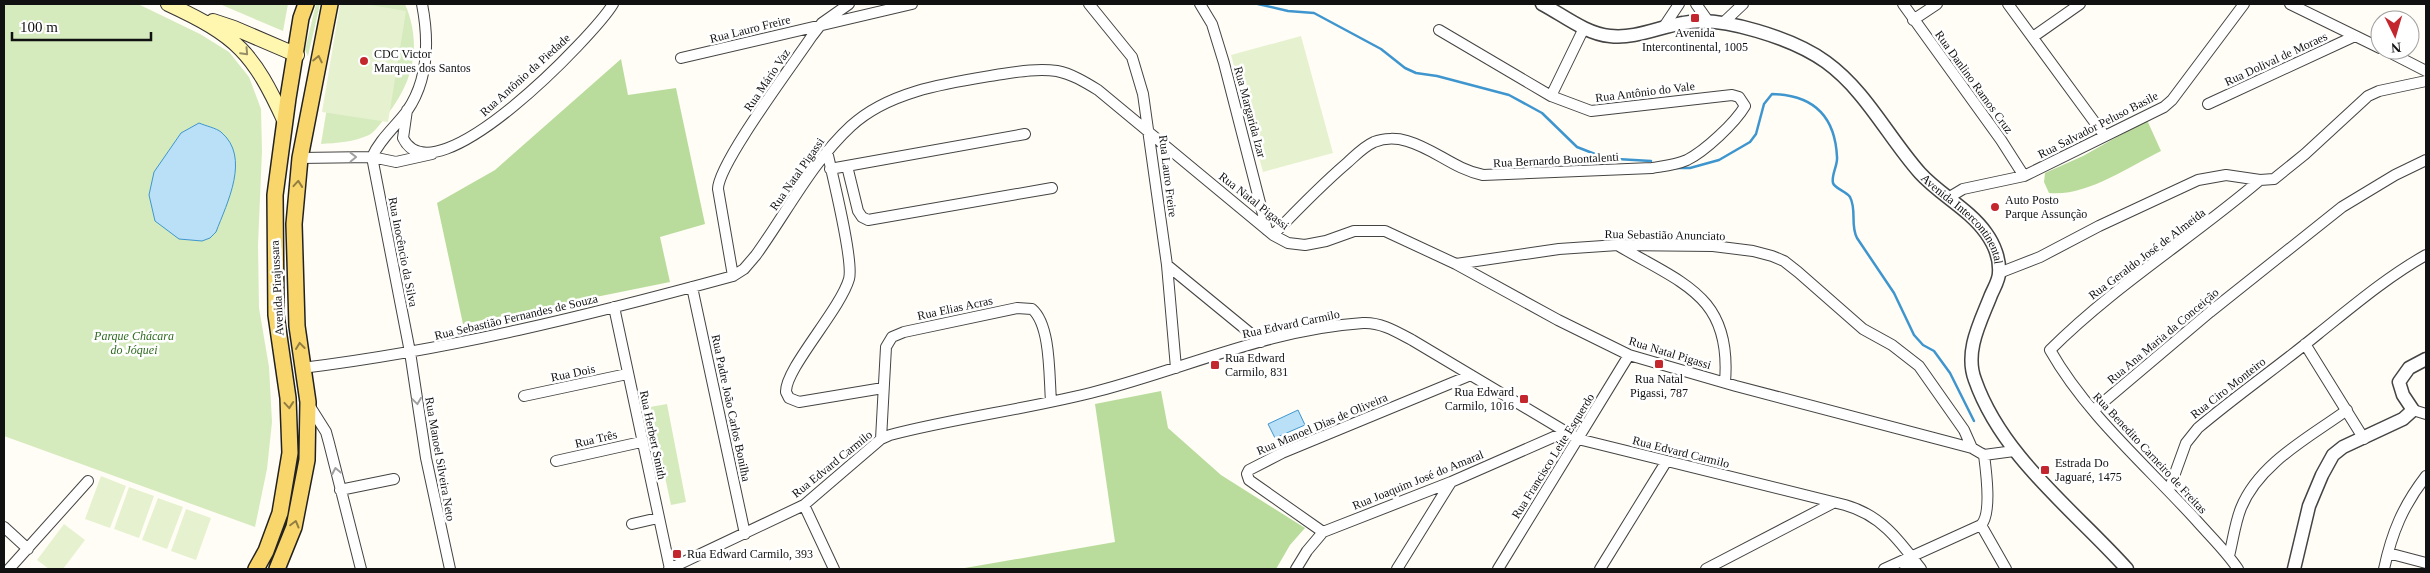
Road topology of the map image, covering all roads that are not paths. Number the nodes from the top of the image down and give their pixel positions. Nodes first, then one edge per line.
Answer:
1 (168, 4) edge
2 (306, 4) edge
3 (330, 4) edge
4 (422, 4) edge
5 (613, 4) edge
6 (849, 4) edge
7 (912, 4) edge
8 (1089, 4) edge
9 (1200, 4) edge
10 (1542, 4) edge
11 (1696, 4) edge
12 (1743, 4) edge
13 (1903, 4) edge
14 (1937, 4) edge
15 (2008, 4) edge
16 (2080, 4) edge
17 (2244, 4) edge
18 (2290, 4) edge
19 (1678, 5) edge
20 (301, 11) edge
21 (191, 14) junction
22 (1913, 20) junction
23 (1708, 21) junction
24 (1724, 22) junction
25 (822, 23) junction
26 (1678, 24) junction
27 (1584, 28) junction
28 (1663, 28) junction
29 (1439, 30) dead end
30 (2354, 36) junction
31 (2033, 37) junction
32 (2370, 43) edge
33 (296, 55) junction
34 (681, 58) dead end
35 (2406, 60) edge
36 (2426, 70) edge
37 (2426, 81) edge
38 (1551, 96) junction
39 (2208, 104) dead end
40 (1744, 109) joint
41 (407, 110) junction
42 (285, 122) junction
43 (1150, 132) junction
44 (1025, 134) dead end
45 (2104, 135) junction
46 (442, 150) junction
47 (827, 151) junction
48 (372, 157) junction
49 (300, 158) junction
50 (2426, 160) edge
51 (847, 166) junction
52 (830, 169) junction
53 (2024, 176) junction
54 (2260, 180) junction
55 (1052, 188) dead end
56 (1948, 198) junction
57 (1270, 233) junction
58 (1618, 245) junction
59 (2426, 255) edge
60 (1456, 264) junction
61 (1167, 265) junction
62 (1999, 273) junction
63 (733, 276) junction
64 (692, 287) junction
65 (614, 307) junction
66 (1261, 342) junction
67 (2305, 344) junction
68 (2050, 350) joint
69 (410, 352) junction
70 (1629, 355) junction
71 (2426, 359) edge
72 (302, 368) junction
73 (1176, 368) junction
74 (627, 374) junction
75 (1471, 375) junction
76 (1725, 382) junction
77 (883, 388) junction
78 (524, 396) dead end
79 (1051, 401) junction
80 (308, 402) junction
81 (2094, 410) junction
82 (2347, 410) junction
83 (2413, 410) junction
84 (2426, 414) edge
85 (1565, 432) junction
86 (2364, 439) junction
87 (881, 440) junction
88 (1578, 440) junction
89 (641, 442) junction
90 (1972, 448) junction
91 (2014, 452) junction
92 (1984, 455) junction
93 (556, 461) dead end
94 (1666, 462) junction
95 (2426, 476) edge
96 (394, 479) dead end
97 (88, 481) dead end
98 (1451, 482) junction
99 (340, 490) junction
100 (2169, 490) junction
101 (1833, 503) junction
102 (804, 504) junction
103 (658, 518) junction
104 (632, 524) dead end
105 (1981, 525) junction
106 (4, 527) edge
107 (1323, 532) junction
108 (746, 534) junction
109 (28, 549) junction
110 (2388, 553) junction
111 (2229, 556) junction
112 (1916, 562) edge
113 (2426, 563) edge
114 (9, 569) edge
115 (257, 569) edge
116 (277, 569) edge
117 (362, 569) edge
118 (450, 569) edge
119 (669, 569) edge
120 (834, 569) edge
121 (1296, 569) edge
122 (1396, 569) edge
123 (1498, 569) edge
124 (1600, 569) edge
125 (1706, 569) edge
126 (1884, 569) edge
127 (1904, 569) edge
128 (2006, 569) edge
129 (2127, 569) edge
130 (2238, 569) edge
131 (2294, 569) edge
132 (2384, 569) edge

1 - 21 main road
2 - 20 main road, Avenida Pirajussara
49 -> 3 main road, Avenida Pirajussara
4 - 41 street
5 - 46 street, Rua Antônio da Piedade
6 - 25 street, Rua Mário Vaz
7 - 25 street, Rua Lauro Freire
8 - 43 street, Rua Lauro Freire
9 - 57 street, Rua Margarida Izar
10 - 27 street, Avenida Intercontinental
11 - 23 street
12 - 24 street
13 - 22 street, Rua Danlino Ramos Cruz
14 - 22 street
15 - 31 street
16 - 31 street
17 - 45 street, Rua Salvador Peluso Basile
18 - 30 street
19 - 26 street
19 - 28 street
20 - 33 main road, Avenida Pirajussara
21 - 33 main road
21 -> 42 main road
22 - 53 street, Rua Danlino Ramos Cruz
23 - 24 street, Avenida Intercontinental
23 - 26 street, Avenida Intercontinental
24 - 56 street, Avenida Intercontinental
25 - 34 street, Rua Lauro Freire
25 - 63 street, Rua Mário Vaz
26 - 28 street, Avenida Intercontinental
27 - 28 street, Avenida Intercontinental
27 - 38 street
29 - 38 street, Rua Antônio do Vale
30 - 32 street
30 - 39 street, Rua Dolival de Moraes
31 - 45 street
33 - 42 main road, Avenida Pirajussara
33 - 49 main road
35 - 36 street
37 - 54 street
38 - 40 street, Rua Antônio do Vale
40 - 57 street, Rua Bernardo Buontalenti
41 - 46 street, Rua Antônio da Piedade
41 - 48 street
42 -> 115 main road, Avenida Pirajussara
43 - 47 street, Rua Natal Pigassi
43 - 57 street, Rua Natal Pigassi
43 - 61 street, Rua Lauro Freire
44 - 51 street
45 - 53 street, Rua Salvador Peluso Basile
46 - 48 street, Rua Antônio da Piedade
47 - 52 street
47 - 63 street, Rua Natal Pigassi
49 -> 48 street, Rua Antônio da Piedade
48 - 69 street, Rua Inocêncio da Silva
72 -> 49 main road, Avenida Pirajussara
50 - 81 street, Rua Ana Maria da Conceição
51 - 52 street
51 - 55 street
52 - 77 street
53 - 56 street, Rua Salvador Peluso Basile
54 - 62 street
54 - 68 street, Rua Geraldo José de Almeida
56 - 62 street, Avenida Intercontinental
57 - 60 street, Rua Natal Pigassi
58 - 60 street, Rua Sebastião Anunciato
58 - 76 street
58 - 90 street, Rua Sebastião Anunciato
59 - 67 street, Rua Ciro Monteiro
60 - 70 street, Rua Natal Pigassi
61 - 66 street
61 - 73 street, Rua Lauro Freire
62 - 91 street, Avenida Intercontinental
63 - 64 street, Rua Sebastião Fernandes de Souza
64 - 65 street, Rua Sebastião Fernandes de Souza
64 - 108 street, Rua Padre João Carlos Bonilha
65 - 69 street, Rua Sebastião Fernandes de Souza
65 - 74 street, Rua Herbert Smith
66 - 73 street, Rua Edvard Carmilo
66 - 75 street, Rua Edvard Carmilo
67 - 82 street
67 - 100 street, Rua Ciro Monteiro
68 - 81 street, Rua Benedito Carneiro de Freitas
69 - 72 street, Rua Sebastião Fernandes de Souza
69 -> 118 street, Rua Manoel Silveira Neto
70 - 76 street, Rua Natal Pigassi
70 - 88 street, Rua Francisco Leite Esquerdo
71 - 83 street
72 - 80 main road, Avenida Pirajussara
73 - 79 street, Rua Edvard Carmilo
74 - 78 street, Rua Dois
74 - 89 street, Rua Herbert Smith
75 - 85 street, Rua Edvard Carmilo
75 - 107 street, Rua Manoel Dias de Oliveira
76 - 90 street, Rua Natal Pigassi
77 - 79 street, Rua Elias Acras
77 - 87 street, Rua Elias Acras
79 - 87 street, Rua Edvard Carmilo
99 -> 80 street
116 -> 80 main road, Avenida Pirajussara
81 - 100 street, Rua Benedito Carneiro de Freitas
82 - 86 street
82 - 111 street
83 - 84 street
83 - 86 street
85 - 88 street, Rua Edvard Carmilo
85 - 98 street, Rua Joaquim José do Amaral
86 - 131 street
87 - 102 street, Rua Edvard Carmilo
88 - 94 street, Rua Edvard Carmilo
88 - 123 street, Rua Francisco Leite Esquerdo
89 - 93 street, Rua Três
89 - 103 street, Rua Herbert Smith
90 - 92 street, Rua Natal Pigassi
91 - 92 street
91 - 129 street, Avenida Intercontinental
92 - 105 street
94 - 101 street, Rua Edvard Carmilo
94 - 124 street
95 - 110 street
96 - 99 street
97 - 109 street
98 - 107 street, Rua Joaquim José do Amaral
98 - 122 street
99 - 117 street
100 - 111 street, Rua Benedito Carneiro de Freitas
101 - 112 street, Rua Edvard Carmilo
101 - 125 street
102 - 108 street, Rua Edvard Carmilo
102 - 120 street
103 - 104 street
103 - 119 street, Rua Herbert Smith
105 - 112 street
105 - 128 street
106 - 109 street
107 - 121 street, Rua Joaquim José do Amaral
108 - 119 street, Rua Edvard Carmilo
109 - 114 street
110 - 113 street
110 - 132 street
111 - 130 street, Rua Benedito Carneiro de Freitas
112 - 126 street
112 - 127 street

